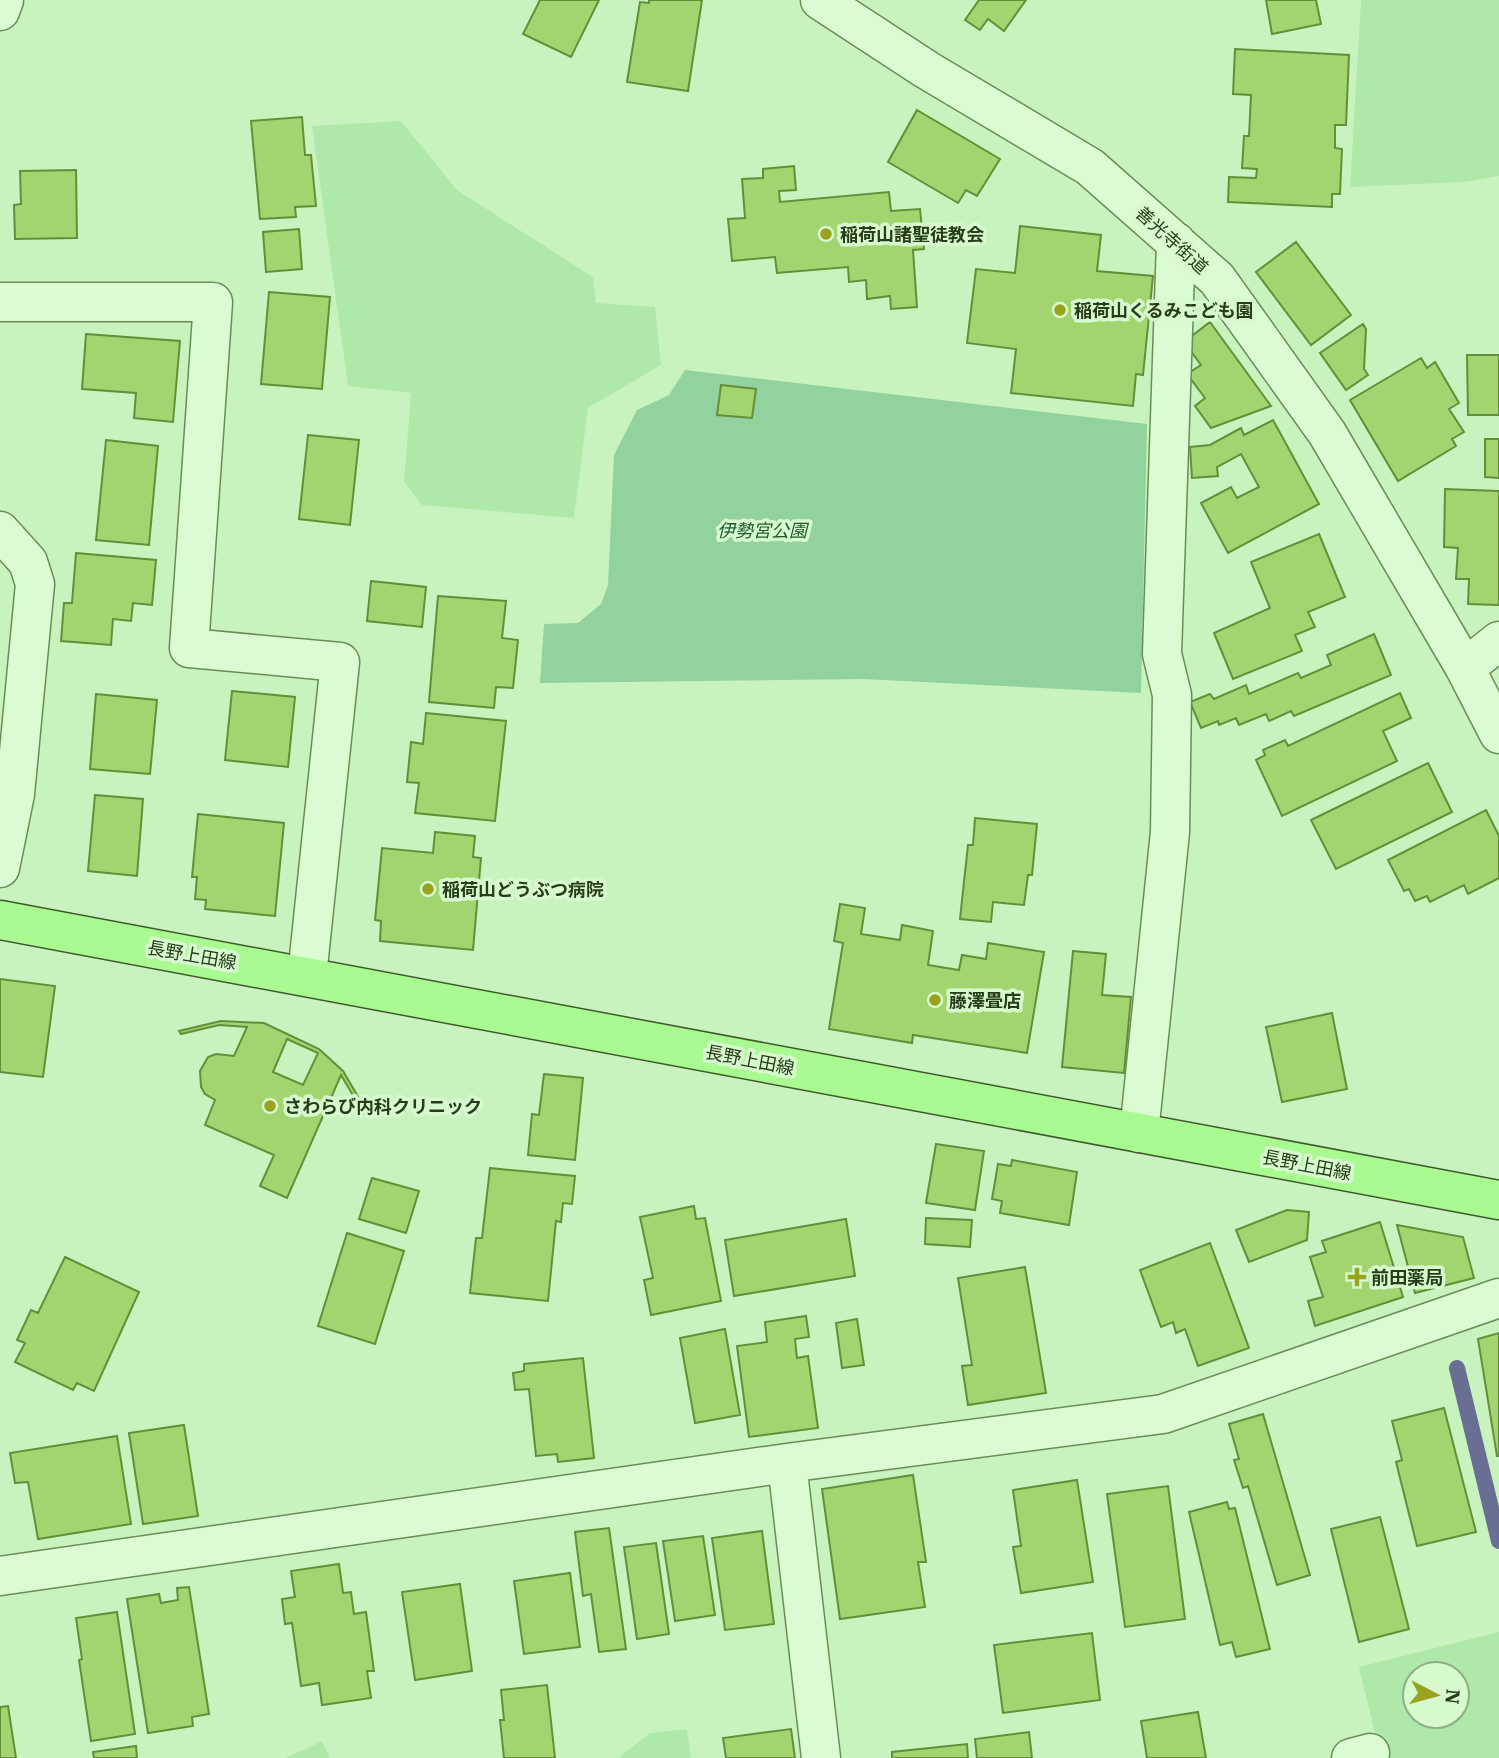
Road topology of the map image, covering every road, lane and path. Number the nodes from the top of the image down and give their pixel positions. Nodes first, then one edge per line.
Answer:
1 (4, 0) edge
2 (820, 0) edge
3 (0, 11) edge
4 (1176, 242) junction
5 (0, 302) edge
6 (0, 531) edge
7 (1499, 641) edge
8 (1465, 668) junction
9 (1499, 734) edge
10 (8, 791) edge
11 (0, 868) edge
12 (0, 920) edge
13 (307, 976) junction
14 (1139, 1133) junction
15 (1499, 1200) edge
16 (1499, 1298) edge
17 (787, 1463) junction
18 (0, 1576) edge
19 (821, 1758) edge

1 - 3 street
2 - 4 street, 善光寺街道
4 - 8 street, 善光寺街道
4 - 14 street
5 - 13 street
6 - 10 street
7 - 8 street
8 - 9 street, 善光寺街道
10 - 11 street
12 - 13 main road, 長野上田線
13 - 14 main road, 長野上田線
14 - 15 main road, 長野上田線
16 - 17 street
17 - 18 street
17 - 19 street

